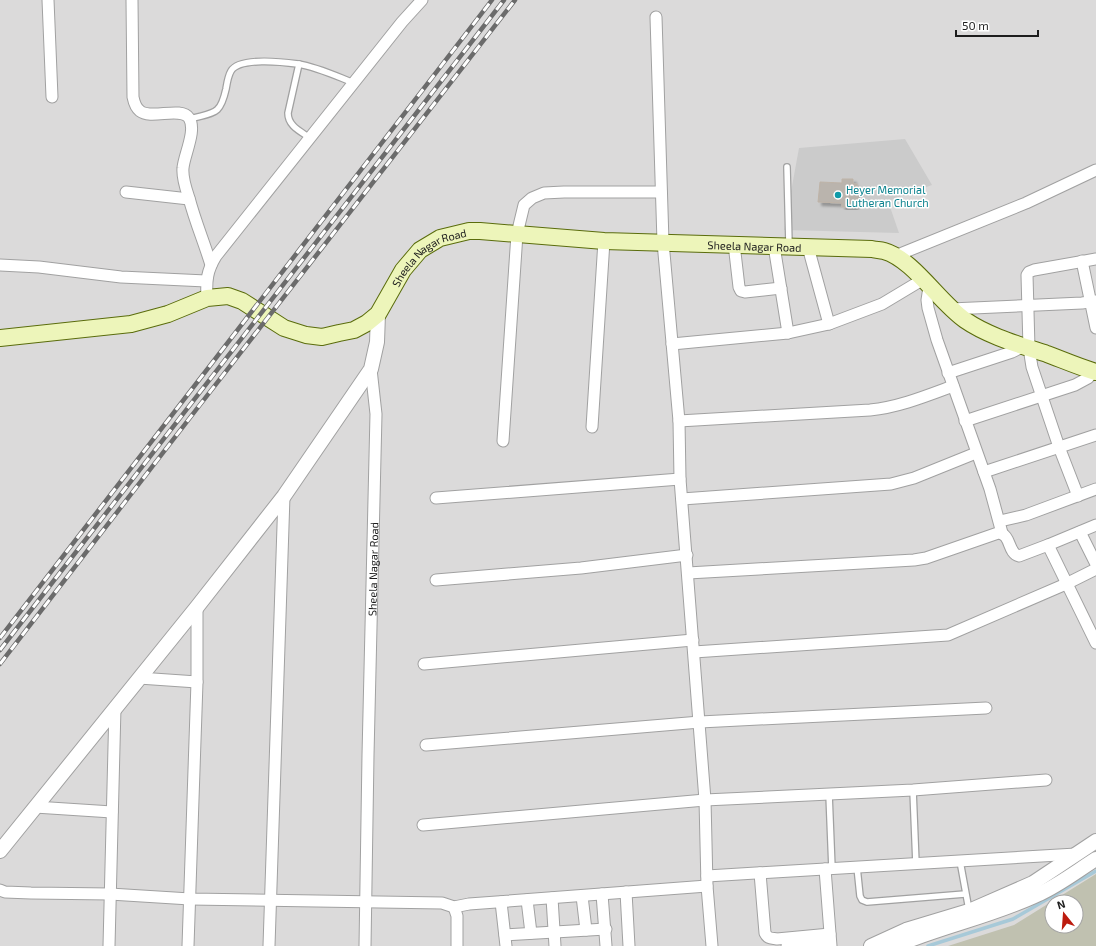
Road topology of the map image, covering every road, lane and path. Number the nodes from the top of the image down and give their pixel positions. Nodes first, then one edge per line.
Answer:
1 (48, 0) edge
2 (132, 0) edge
3 (422, 0) edge
4 (656, 17) dead end
5 (299, 64) junction
6 (354, 83) junction
7 (52, 97) dead end
8 (190, 119) junction
9 (310, 138) junction
10 (787, 167) dead end
11 (1096, 170) edge
12 (126, 192) dead end
13 (661, 192) junction
14 (189, 199) junction
15 (517, 234) junction
16 (604, 240) junction
17 (663, 242) junction
18 (734, 244) junction
19 (781, 246) junction
20 (808, 247) junction
21 (895, 256) junction
22 (1096, 259) edge
23 (1082, 261) junction
24 (0, 265) edge
25 (211, 265) junction
26 (206, 281) junction
27 (925, 283) junction
28 (781, 288) junction
29 (208, 298) junction
30 (1093, 301) edge
31 (1029, 305) junction
32 (951, 310) junction
33 (378, 314) junction
34 (829, 324) junction
35 (1096, 328) edge
36 (788, 333) junction
37 (0, 338) edge
38 (672, 344) junction
39 (1027, 347) junction
40 (371, 369) junction
41 (1095, 372) edge
42 (948, 373) junction
43 (953, 386) junction
44 (1042, 396) junction
45 (679, 421) junction
46 (965, 421) junction
47 (592, 427) dead end
48 (1096, 435) edge
49 (503, 441) dead end
50 (1059, 447) junction
51 (976, 453) junction
52 (984, 472) junction
53 (680, 479) junction
54 (1096, 489) edge
55 (284, 496) junction
56 (1078, 496) junction
57 (436, 498) dead end
58 (682, 499) junction
59 (1000, 521) junction
60 (1096, 526) edge
61 (1080, 532) junction
62 (1002, 533) junction
63 (1048, 545) junction
64 (687, 555) junction
65 (1096, 564) edge
66 (1096, 569) edge
67 (688, 573) junction
68 (436, 580) dead end
69 (1066, 584) junction
70 (197, 606) junction
71 (1091, 620) edge
72 (693, 640) junction
73 (1096, 643) edge
74 (694, 652) junction
75 (424, 664) dead end
76 (139, 678) junction
77 (196, 682) junction
78 (116, 707) junction
79 (986, 708) dead end
80 (700, 722) junction
81 (426, 746) dead end
82 (1046, 780) dead end
83 (913, 790) junction
84 (829, 794) junction
85 (705, 800) junction
86 (35, 807) junction
87 (112, 812) junction
88 (423, 825) dead end
89 (1096, 841) edge
90 (0, 851) edge
91 (1077, 854) junction
92 (1096, 859) edge
93 (960, 861) junction
94 (916, 864) junction
95 (857, 867) junction
96 (828, 869) junction
97 (760, 873) junction
98 (707, 881) junction
99 (0, 890) edge
100 (626, 892) junction
101 (110, 894) junction
102 (602, 894) junction
103 (965, 894) junction
104 (582, 896) junction
105 (552, 898) junction
106 (190, 899) junction
107 (271, 900) junction
108 (527, 900) junction
109 (364, 902) junction
110 (502, 902) junction
111 (454, 907) junction
112 (969, 911) junction
113 (606, 929) junction
114 (586, 930) junction
115 (554, 932) junction
116 (531, 933) junction
117 (830, 934) junction
118 (505, 941) edge
119 (904, 944) edge
120 (109, 946) edge
121 (188, 946) edge
122 (269, 946) edge
123 (365, 946) edge
124 (457, 946) edge
125 (555, 946) edge
126 (606, 946) edge
127 (629, 946) edge
128 (712, 946) edge
129 (787, 946) edge
130 (827, 946) edge
131 (831, 946) edge
132 (871, 946) edge

1 - 7 street
2 - 8 street
3 - 6 street
4 - 13 street
5 - 6 lane
5 - 8 lane
5 - 9 lane
6 - 9 street
8 - 14 street
9 - 25 street
10 - 19 lane
11 - 21 street
12 - 14 street
13 - 15 street
13 - 17 street
14 - 25 street
15 - 16 main road, Sheela Nagar Road
15 - 33 main road, Sheela Nagar Road
15 - 49 street
16 - 17 main road, Sheela Nagar Road
16 - 47 street
17 - 18 main road, Sheela Nagar Road
17 - 38 street
18 - 19 main road, Sheela Nagar Road
18 - 28 street
19 - 20 main road, Sheela Nagar Road
19 - 28 street
20 - 21 main road, Sheela Nagar Road
20 - 34 street
21 - 27 main road, Sheela Nagar Road
22 - 23 street
23 - 30 street
23 - 31 street
24 - 26 street
25 - 26 street
26 - 29 street
27 - 32 main road, Sheela Nagar Road
27 - 34 street
27 - 42 street
28 - 36 street
29 - 33 main road
29 - 37 main road
30 - 31 street
30 - 35 street
31 - 32 street
31 - 39 street
32 - 39 main road, Sheela Nagar Road
33 - 40 street, Sheela Nagar Road
34 - 36 street
36 - 38 street
38 - 45 street
39 - 41 main road, Sheela Nagar Road
39 - 42 street
39 - 44 street
40 - 55 street
40 - 109 street, Sheela Nagar Road
41 - 44 street
42 - 43 street
43 - 45 street
43 - 46 street
44 - 46 street
44 - 50 street
45 - 53 street
46 - 51 street
48 - 50 street
50 - 52 street
50 - 56 street
51 - 52 street
51 - 58 street
52 - 59 street
53 - 57 street
53 - 58 street
54 - 56 street
55 - 70 street
55 - 107 street
56 - 59 street
58 - 64 street
59 - 62 street
60 - 61 street
61 - 63 street
61 - 65 street
62 - 63 street
62 - 67 street
63 - 69 street
64 - 67 street
64 - 68 street
66 - 69 street
67 - 72 street
69 - 71 street
69 - 74 street
70 - 76 street
70 - 77 street
71 - 73 street
72 - 74 street
72 - 75 street
74 - 80 street
76 - 77 street
76 - 78 street
77 - 106 street
78 - 86 street
78 - 87 street
79 - 80 street
80 - 81 street
80 - 85 street
82 - 83 street
83 - 84 street
83 - 94 lane
84 - 85 street
84 - 96 lane
85 - 88 street
85 - 98 street
86 - 87 street
86 - 90 street
87 - 101 street
89 - 91 street
91 - 93 street
91 - 112 street
92 - 119 street
93 - 94 street
93 - 103 lane
94 - 95 street
95 - 96 street
95 - 103 lane
96 - 97 street
96 - 117 street
97 - 98 street
97 - 117 street
98 - 100 street
98 - 128 street
99 - 101 street
100 - 102 street
100 - 127 street
101 - 106 street
101 - 120 street
102 - 104 street
102 - 113 street
103 - 112 lane
104 - 105 street
104 - 114 street
105 - 108 street
105 - 115 street
106 - 107 street
106 - 121 street
107 - 109 street
107 - 122 street
108 - 110 street
108 - 116 street
109 - 111 street
109 - 123 street, Sheela Nagar Road
110 - 111 street
110 - 118 street
111 - 124 street
112 - 132 street
113 - 114 street
113 - 126 street
114 - 115 street
115 - 116 street
115 - 125 street
116 - 118 street
117 - 131 street
129 - 130 street

